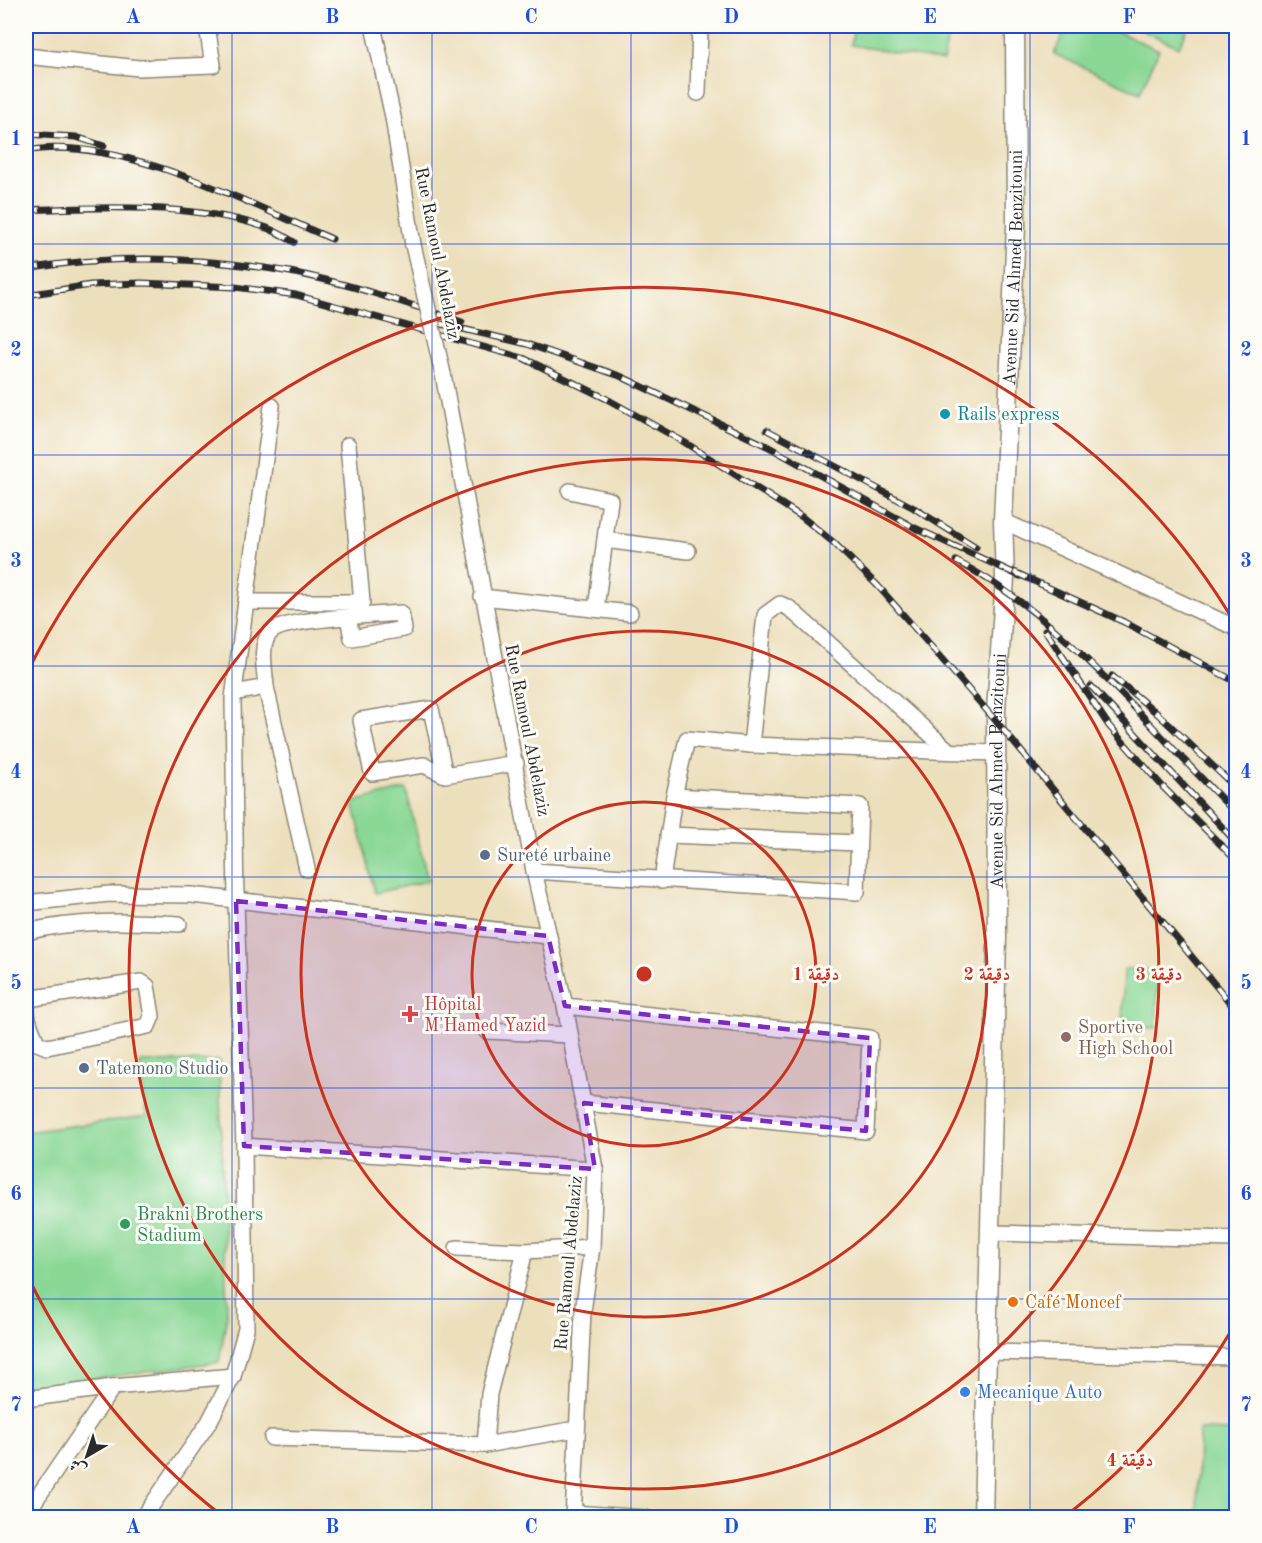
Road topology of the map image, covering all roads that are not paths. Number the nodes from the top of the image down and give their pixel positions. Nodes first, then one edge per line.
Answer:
1 (207, 26) edge
2 (373, 26) edge
3 (700, 26) edge
4 (1015, 26) edge
5 (26, 56) edge
6 (698, 93) dead end
7 (272, 406) dead end
8 (348, 445) dead end
9 (570, 491) dead end
10 (1004, 521) junction
11 (604, 540) junction
12 (688, 551) dead end
13 (482, 597) junction
14 (246, 602) junction
15 (596, 609) junction
16 (630, 613) dead end
17 (348, 618) dead end
18 (1236, 628) edge
19 (266, 687) junction
20 (234, 693) junction
21 (751, 745) junction
22 (948, 750) junction
23 (996, 753) junction
24 (516, 763) junction
25 (445, 775) junction
26 (674, 796) junction
27 (668, 835) junction
28 (858, 843) junction
29 (307, 869) dead end
30 (534, 871) junction
31 (662, 880) junction
32 (236, 901) junction
33 (26, 903) edge
34 (179, 924) dead end
35 (26, 932) edge
36 (548, 936) junction
37 (565, 1006) junction
38 (27, 1023) edge
39 (488, 1031) dead end
40 (570, 1035) junction
41 (584, 1103) junction
42 (244, 1146) junction
43 (595, 1169) junction
44 (991, 1233) junction
45 (1236, 1239) edge
46 (592, 1247) junction
47 (457, 1248) dead end
48 (525, 1251) junction
49 (986, 1352) junction
50 (1236, 1357) edge
51 (233, 1376) junction
52 (113, 1387) junction
53 (26, 1400) edge
54 (576, 1429) junction
55 (272, 1438) dead end
56 (484, 1445) junction
57 (26, 1514) edge
58 (573, 1515) edge
59 (143, 1518) edge
60 (646, 1518) edge
61 (983, 1518) edge

1 - 5 street
2 - 13 street, Rue Ramoul Abdelaziz, bridge
3 - 6 street
4 - 10 main road, Avenue Sid Ahmed Benzitouni
7 - 14 street
8 - 14 street
9 - 11 street
10 - 18 street
10 - 23 main road, Avenue Sid Ahmed Benzitouni
11 - 12 street
11 - 15 street
13 - 15 street
13 - 24 street, Rue Ramoul Abdelaziz
14 - 20 street
15 - 16 street
17 - 19 street
19 - 20 street
19 - 29 street
20 - 32 street
21 - 22 street
21 - 22 street
21 - 26 street
22 - 23 street
23 - 44 main road, Avenue Sid Ahmed Benzitouni
24 - 25 street
24 - 30 street, Rue Ramoul Abdelaziz
25 - 25 street
26 - 27 street
26 - 28 street
27 - 28 street
27 - 31 street
28 - 31 street
30 - 31 street
30 - 36 street, Rue Ramoul Abdelaziz
32 - 33 street
32 - 36 street
32 - 42 street
34 - 35 street
36 - 37 street, Rue Ramoul Abdelaziz
37 - 40 street, Rue Ramoul Abdelaziz
37 - 41 street
38 - 38 street
39 - 40 street
40 - 41 street, Rue Ramoul Abdelaziz
41 - 43 street, Rue Ramoul Abdelaziz
42 - 43 street
42 - 51 street
43 - 46 street, Rue Ramoul Abdelaziz
44 - 45 street
44 - 49 main road, Avenue Sid Ahmed Benzitouni
46 - 48 street
46 - 54 street, Rue Ramoul Abdelaziz
47 - 48 street
48 - 56 street
49 - 50 street
49 - 61 main road, Avenue Sid Ahmed Benzitouni
51 - 52 street
51 - 59 street
52 - 53 street
52 - 57 street
54 - 56 street
54 - 58 street, Rue Ramoul Abdelaziz
55 - 56 street
58 - 60 street

